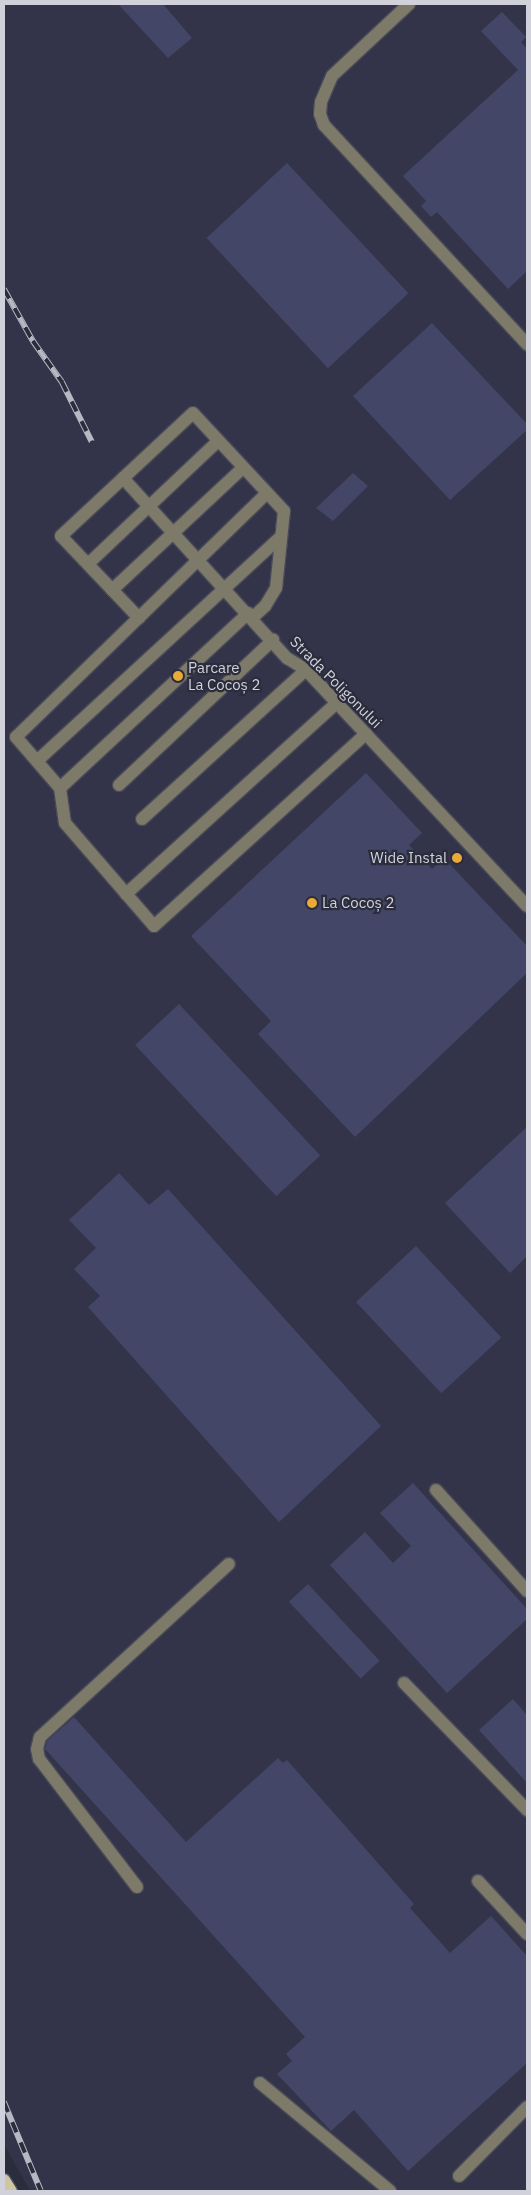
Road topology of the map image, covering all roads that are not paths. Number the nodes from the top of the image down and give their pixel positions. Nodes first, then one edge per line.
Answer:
1 (409, 4) edge
2 (527, 344) edge
3 (218, 441) junction
4 (244, 468) junction
5 (123, 478) junction
6 (267, 493) junction
7 (147, 505) junction
8 (173, 533) junction
9 (281, 537) junction
10 (199, 561) junction
11 (88, 564) junction
12 (225, 589) junction
13 (112, 590) junction
14 (250, 616) junction
15 (139, 618) junction
16 (273, 640) junction
17 (306, 670) junction
18 (337, 703) junction
19 (366, 734) junction
20 (38, 761) junction
21 (119, 785) dead end
22 (60, 788) junction
23 (142, 819) dead end
24 (126, 894) junction
25 (527, 906) edge
26 (436, 1490) dead end
27 (229, 1564) dead end
28 (527, 1591) edge
29 (404, 1683) dead end
30 (527, 1810) edge
31 (478, 1881) dead end
32 (137, 1887) dead end
33 (527, 1934) edge
34 (260, 2083) dead end
35 (527, 2107) edge
36 (459, 2176) dead end
37 (4, 2180) edge
38 (10, 2191) edge
39 (390, 2191) edge

1 - 2 lane
3 - 4 lane
3 - 5 lane
3 - 7 lane
4 - 6 lane
4 - 8 lane
5 - 7 lane, Strada Poligonului
5 - 11 lane
6 - 9 lane
6 - 10 lane
7 - 8 lane, Strada Poligonului
7 - 11 lane
8 - 10 lane, Strada Poligonului
8 - 13 lane
9 - 12 lane
9 - 14 lane
10 - 12 lane, Strada Poligonului
10 - 15 lane
11 - 13 lane
12 - 14 lane, Strada Poligonului
12 - 20 lane
13 - 15 lane
14 - 16 lane, Strada Poligonului
14 - 22 lane
15 - 20 lane
16 - 17 lane, Strada Poligonului
16 - 21 lane
17 - 18 lane, Strada Poligonului
17 - 23 lane
18 - 19 lane, Strada Poligonului
18 - 24 lane
19 - 24 lane
19 - 25 lane, Strada Poligonului
20 - 22 lane
22 - 24 lane
26 - 28 lane
27 - 32 lane
29 - 30 lane
31 - 33 lane
34 - 39 lane
35 - 36 lane
37 - 38 main road

